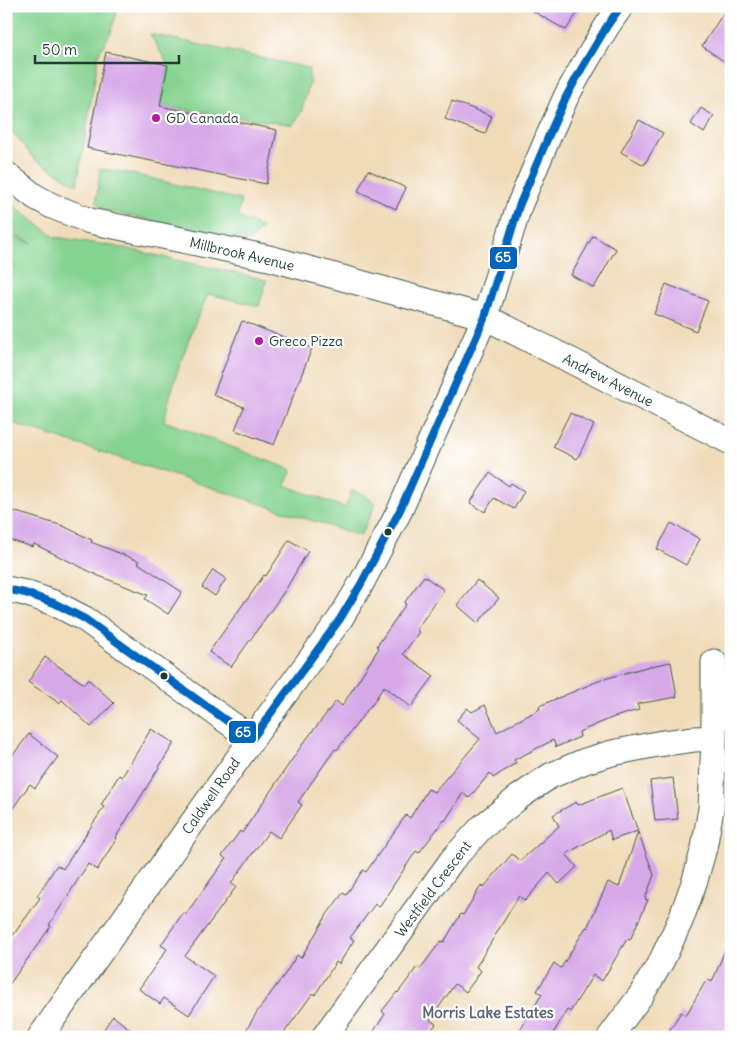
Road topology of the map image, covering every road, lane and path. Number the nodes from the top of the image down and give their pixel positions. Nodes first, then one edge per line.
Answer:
1 (621, 6) edge
2 (6, 174) edge
3 (485, 317) junction
4 (731, 442) edge
5 (6, 589) edge
6 (714, 662) dead end
7 (714, 738) junction
8 (252, 739) junction
9 (40, 1037) edge
10 (324, 1037) edge
11 (610, 1037) edge

1 - 3 street, Caldwell Road
2 - 3 street, Millbrook Avenue
3 - 4 street, Andrew Avenue
3 - 8 street, Caldwell Road
5 - 8 street
6 - 7 street
7 - 10 street, Westfield Crescent
7 - 11 street
8 - 9 street, Caldwell Road

